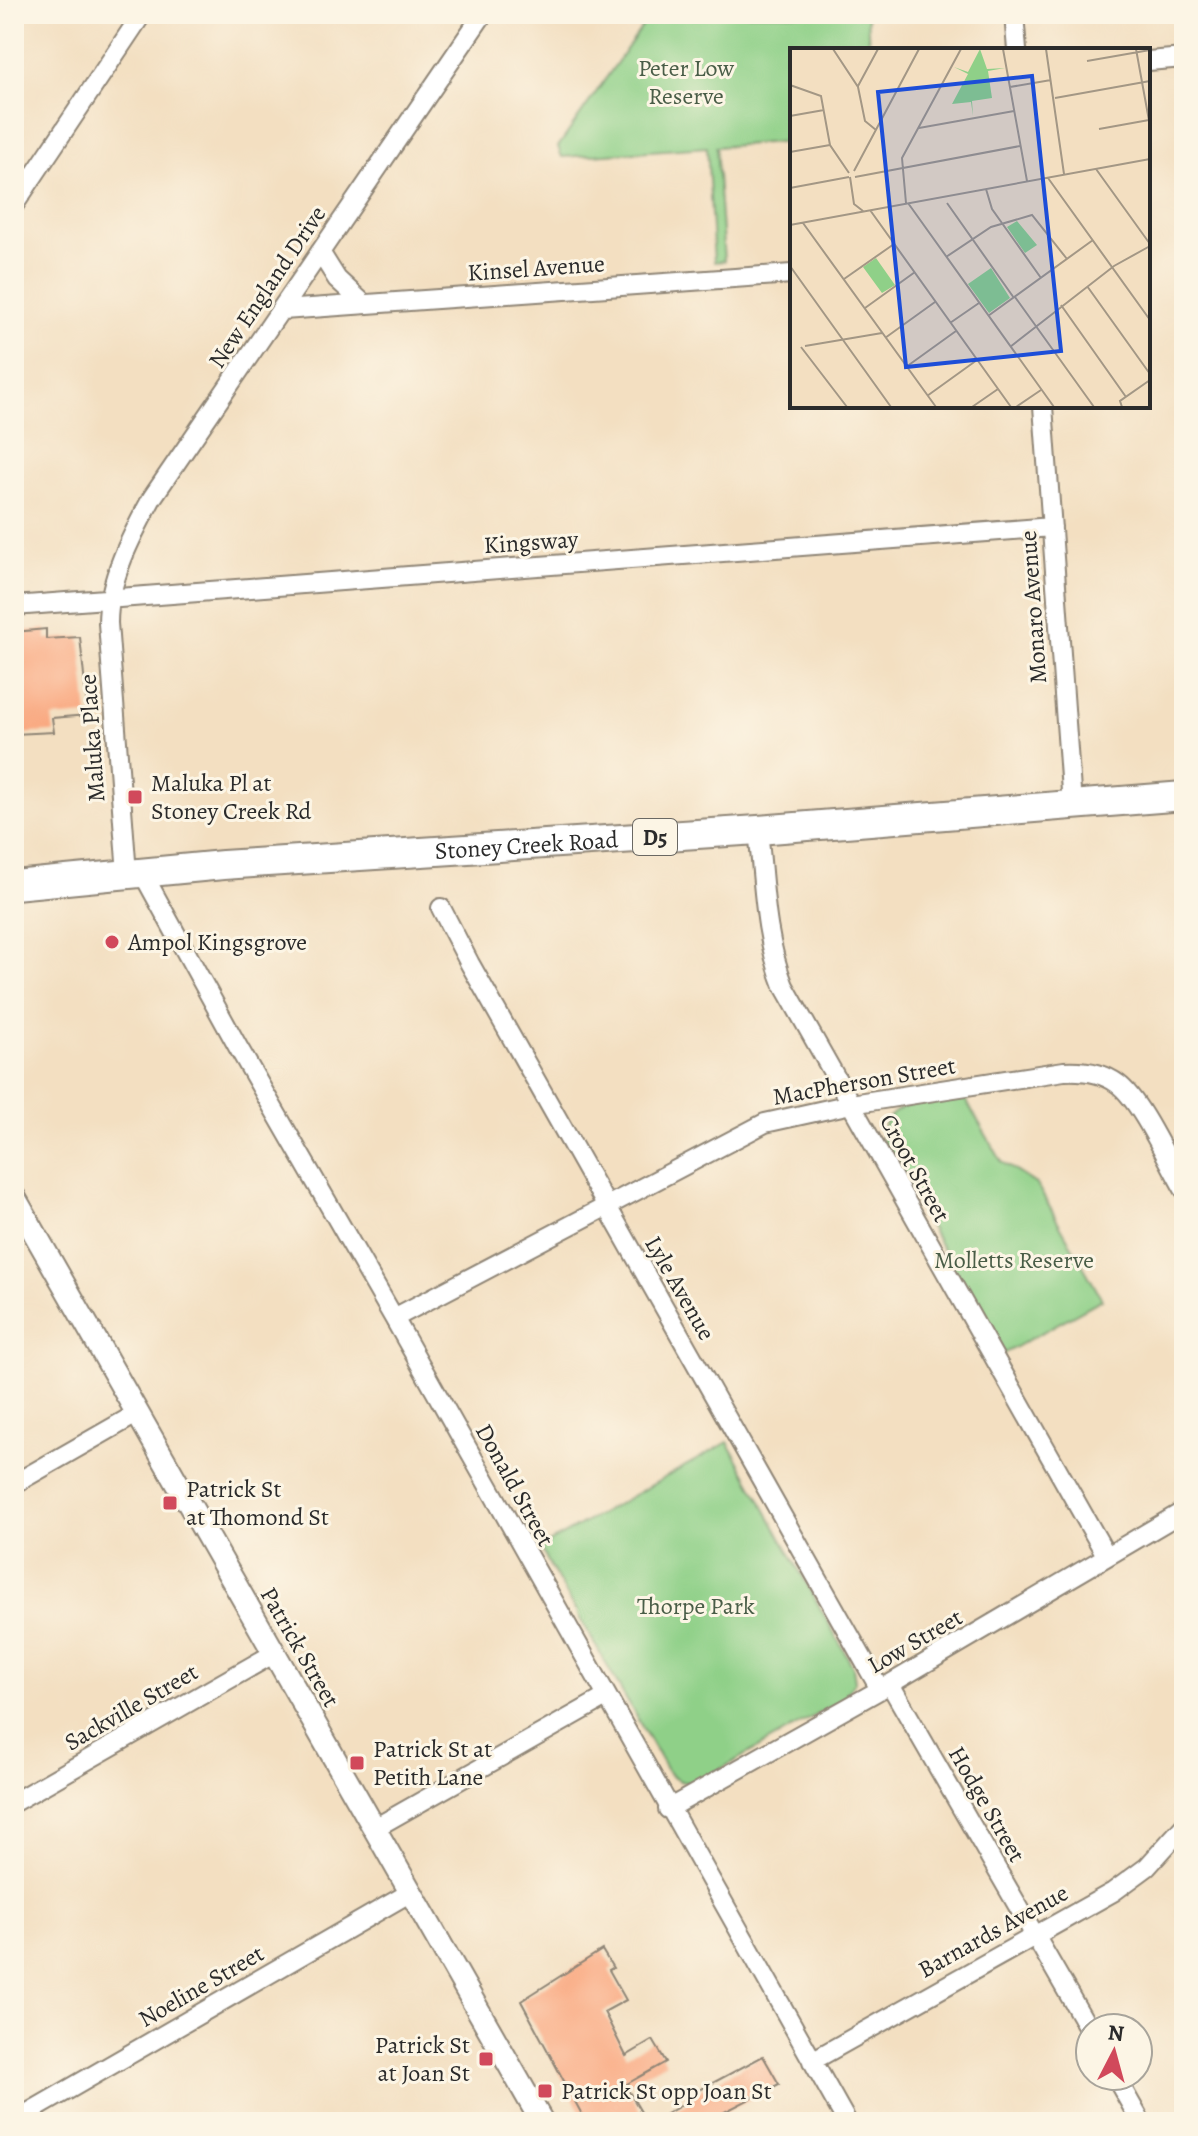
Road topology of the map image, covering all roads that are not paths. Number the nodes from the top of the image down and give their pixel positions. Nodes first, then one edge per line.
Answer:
1 (142, 14) edge
2 (483, 14) edge
3 (1014, 14) edge
4 (1017, 48) edge
5 (1184, 58) edge
6 (1150, 61) edge
7 (14, 205) edge
8 (320, 252) junction
9 (790, 274) edge
10 (364, 304) junction
11 (283, 310) junction
12 (1043, 408) edge
13 (1052, 527) junction
14 (111, 598) junction
15 (14, 606) edge
16 (1184, 796) edge
17 (1072, 805) junction
18 (758, 830) junction
19 (134, 873) junction
20 (14, 885) edge
21 (441, 908) dead end
22 (851, 1104) junction
23 (1184, 1189) edge
24 (14, 1197) edge
25 (607, 1206) junction
26 (394, 1318) junction
27 (138, 1413) junction
28 (14, 1484) edge
29 (1184, 1511) edge
30 (1106, 1555) junction
31 (273, 1654) junction
32 (885, 1686) junction
33 (606, 1697) junction
34 (14, 1802) edge
35 (668, 1809) junction
36 (1184, 1826) edge
37 (373, 1829) junction
38 (411, 1892) junction
39 (1035, 1935) junction
40 (1079, 2012) edge
41 (812, 2061) junction
42 (1124, 2092) edge
43 (14, 2121) edge
44 (542, 2122) edge
45 (847, 2122) edge
46 (1141, 2122) edge

1 - 7 street
2 - 8 street, New England Drive
3 - 4 street
5 - 6 street
8 - 10 street
8 - 11 street, New England Drive
9 - 10 street, Kinsel Avenue
10 - 11 street, Kinsel Avenue
11 - 14 street, New England Drive
12 - 13 street, Monaro Avenue
13 - 14 street, Kingsway
13 - 17 street, Monaro Avenue
14 - 15 street, Kingsway
14 - 19 street, Maluka Place
16 - 17 main road, Stoney Creek Road / D5
17 - 18 main road, Stoney Creek Road / D5
18 - 19 main road, Stoney Creek Road / D5
18 - 22 street, Croot Street
19 - 20 main road, Stoney Creek Road / D5
19 - 26 street, Donald Street
21 - 25 street, Lyle Avenue
22 - 23 street, MacPherson Street
22 - 25 street, MacPherson Street
22 - 30 street, Croot Street
24 - 27 street, Patrick Street
25 - 26 street, MacPherson Street
25 - 32 street, Lyle Avenue
26 - 33 street, Donald Street
27 - 28 street
27 - 31 street, Patrick Street
29 - 30 street, Low Street
30 - 32 street, Low Street
31 - 34 street, Sackville Street
31 - 37 street, Patrick Street
32 - 35 street, Low Street
32 - 39 street, Hodge Street
33 - 35 street, Donald Street
33 - 37 street
35 - 41 street, Donald Street
36 - 39 street, Barnards Avenue
37 - 38 street, Patrick Street
38 - 43 street, Noeline Street
38 - 44 street, Patrick Street
39 - 40 street, Hodge Street
39 - 41 street, Barnards Avenue
41 - 45 street, Donald Street
42 - 46 street

